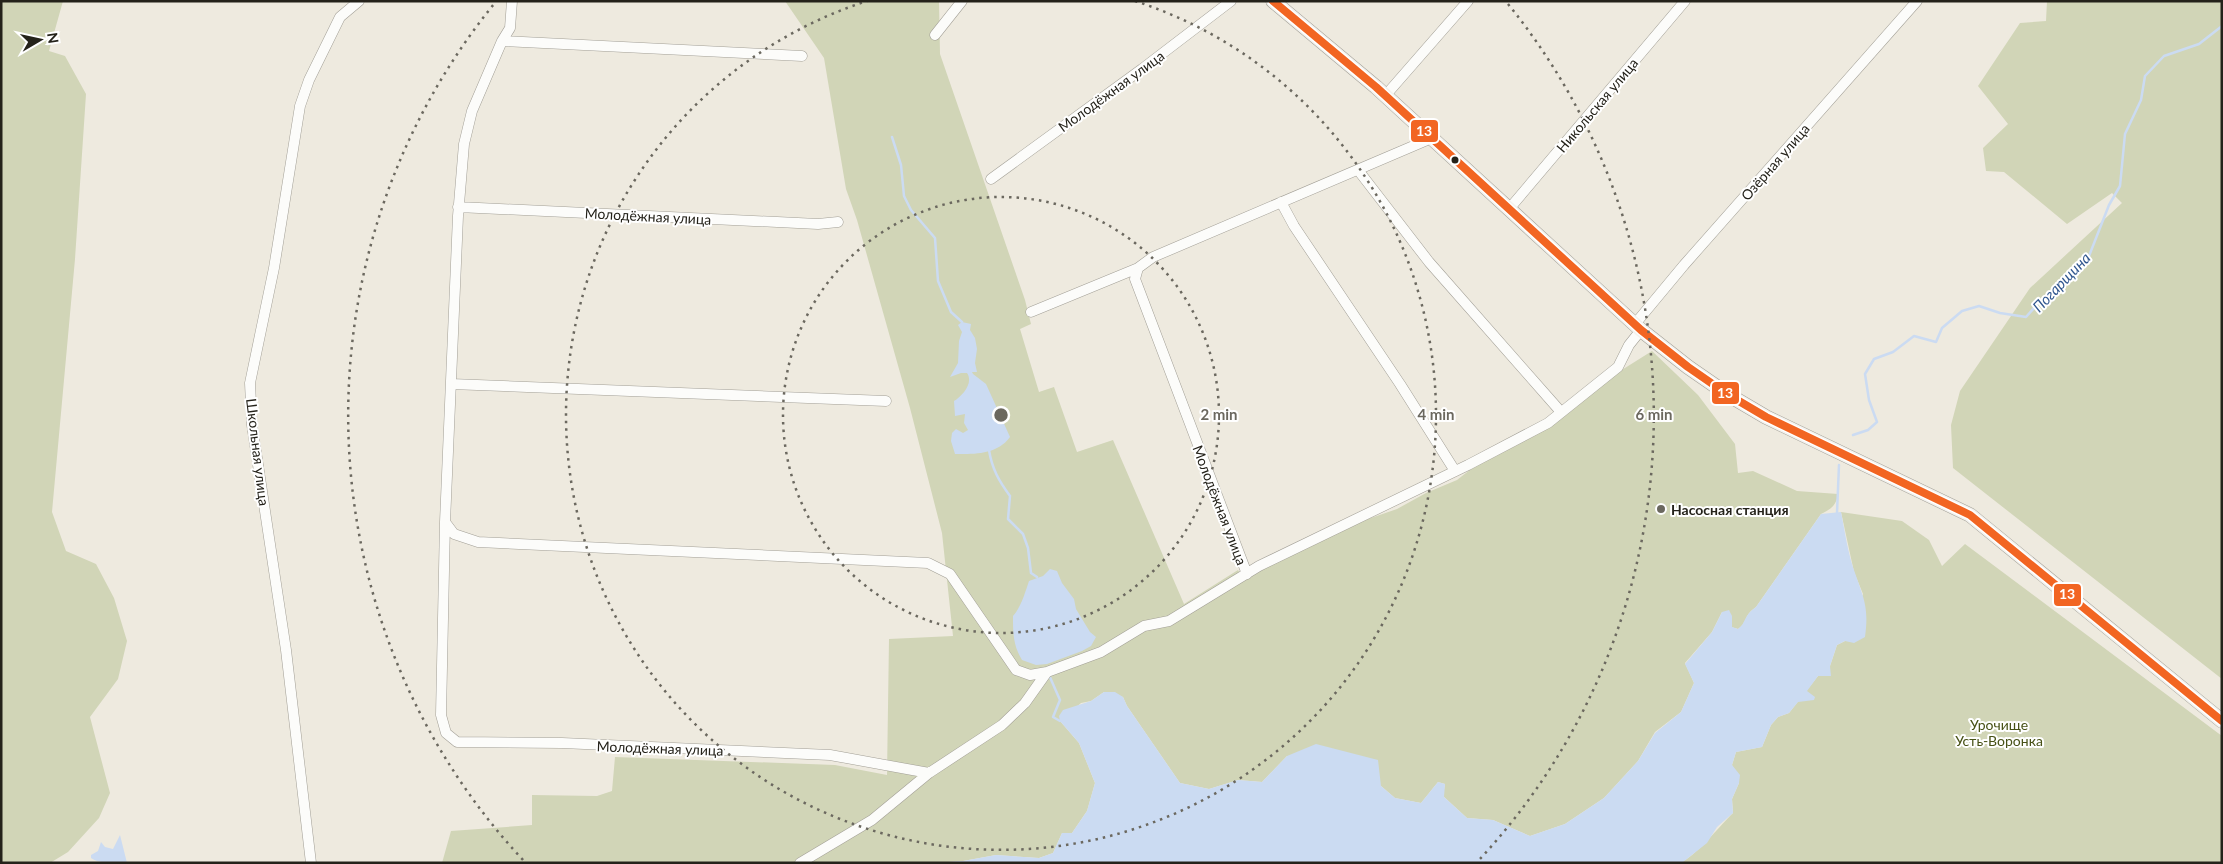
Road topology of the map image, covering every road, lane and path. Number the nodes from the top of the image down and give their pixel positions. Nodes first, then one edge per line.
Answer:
1 (359, 1) edge
2 (512, 1) edge
3 (962, 1) edge
4 (1231, 1) edge
5 (1274, 1) edge
6 (1468, 1) edge
7 (1685, 1) edge
8 (1917, 1) edge
9 (935, 35) dead end
10 (502, 42) junction
11 (802, 56) dead end
12 (1385, 96) junction
13 (1432, 138) junction
14 (1358, 170) junction
15 (991, 179) dead end
16 (1281, 202) junction
17 (458, 207) junction
18 (1509, 208) junction
19 (838, 222) dead end
20 (1138, 268) junction
21 (1031, 312) dead end
22 (1638, 327) junction
23 (1629, 345) joint
24 (451, 384) junction
25 (886, 400) dead end
26 (1561, 412) junction
27 (1455, 471) junction
28 (445, 522) junction
29 (1246, 574) junction
30 (1048, 672) junction
31 (2222, 721) edge
32 (929, 773) junction
33 (311, 863) edge
34 (800, 863) edge

1 - 33 street, Школьная улица
2 - 10 street, Молодёжная улица
3 - 9 street
4 - 15 street, Молодёжная улица
5 - 12 street
6 - 12 street
7 - 18 street, Никольская улица
8 - 22 street, Озёрная улица
10 - 11 street
10 - 17 street, Молодёжная улица
12 - 13 street
13 - 14 street
13 - 18 street
14 - 16 street
14 - 26 street
16 - 20 street
16 - 27 street
17 - 19 street, Молодёжная улица
17 - 24 street, Молодёжная улица
18 - 22 street
20 - 21 street
20 - 29 street, Молодёжная улица
22 - 23 street, Озёрная улица
22 - 31 street
23 - 26 street, Молодёжная улица
24 - 25 street
24 - 28 street, Молодёжная улица
26 - 27 street, Молодёжная улица
27 - 29 street, Молодёжная улица
28 - 30 street, Молодёжная улица
28 - 32 street, Молодёжная улица
29 - 30 street, Молодёжная улица
30 - 32 street
32 - 34 street

